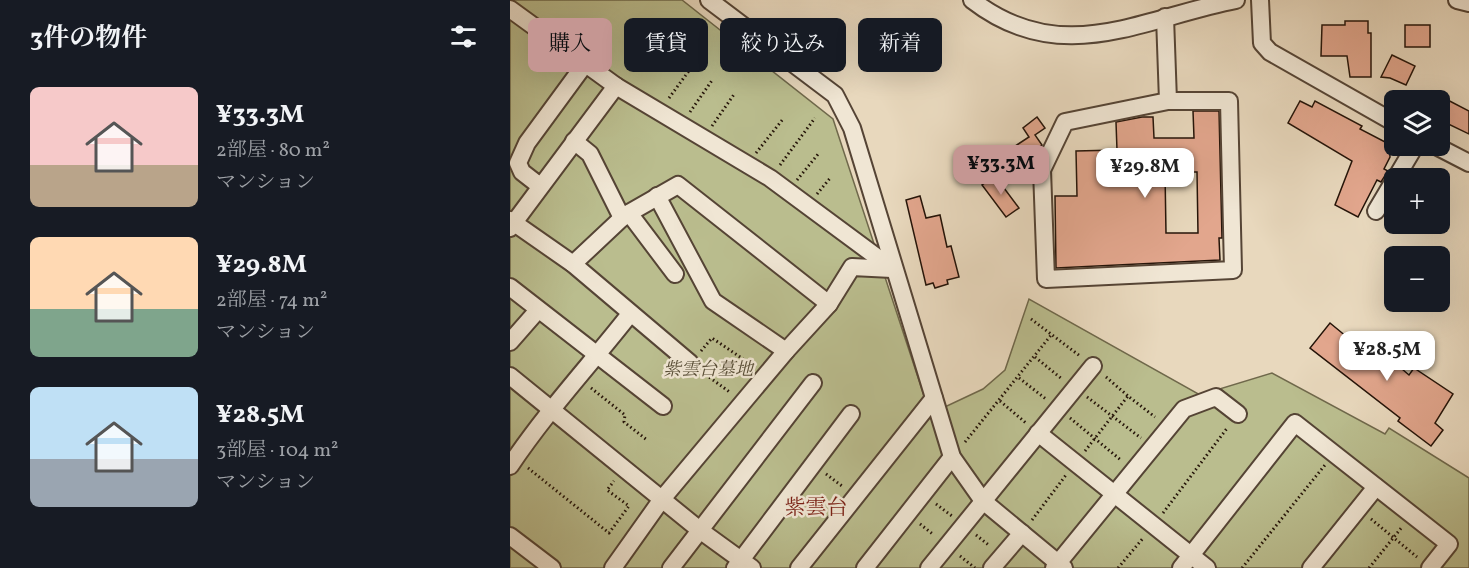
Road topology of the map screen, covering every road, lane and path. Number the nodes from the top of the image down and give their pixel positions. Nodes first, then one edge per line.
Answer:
1 (709, 0) edge
2 (972, 0) edge
3 (1236, 0) edge
4 (1260, 0) edge
5 (1457, 0) edge
6 (1469, 3) edge
7 (510, 9) edge
8 (1165, 17) junction
9 (528, 22) edge
10 (579, 72) edge
11 (596, 72) edge
12 (688, 72) edge
13 (712, 79) dead end
14 (616, 86) junction
15 (735, 93) dead end
16 (1168, 102) junction
17 (660, 111) junction
18 (1384, 117) edge
19 (815, 118) dead end
20 (783, 119) dead end
21 (681, 124) junction
22 (704, 138) junction
23 (574, 141) junction
24 (819, 153) dead end
25 (1450, 153) edge
26 (1469, 163) edge
27 (747, 164) junction
28 (770, 178) junction
29 (540, 186) junction
30 (788, 192) junction
31 (657, 196) junction
32 (1384, 198) edge
33 (1376, 211) dead end
34 (626, 215) junction
35 (511, 224) edge
36 (573, 264) junction
37 (893, 269) junction
38 (675, 274) dead end
39 (510, 287) edge
40 (829, 304) junction
41 (538, 310) junction
42 (630, 314) junction
43 (1052, 334) dead end
44 (510, 342) edge
45 (786, 351) junction
46 (598, 356) junction
47 (1035, 357) junction
48 (690, 363) junction
49 (1093, 366) dead end
50 (766, 374) junction
51 (510, 376) edge
52 (578, 378) junction
53 (1019, 378) junction
54 (813, 383) dead end
55 (1075, 388) junction
56 (934, 398) junction
57 (1000, 401) junction
58 (743, 402) junction
59 (663, 406) dead end
60 (549, 409) junction
61 (1058, 409) junction
62 (851, 414) dead end
63 (1238, 414) joint
64 (1038, 433) junction
65 (647, 440) dead end
66 (1152, 446) junction
67 (952, 457) junction
68 (1332, 457) dead end
69 (513, 462) edge
70 (813, 463) junction
71 (623, 469) junction
72 (1133, 471) junction
73 (1376, 487) junction
74 (1115, 493) junction
75 (855, 497) junction
76 (662, 499) junction
77 (983, 501) junction
78 (1358, 508) junction
79 (1411, 514) junction
80 (1154, 525) junction
81 (701, 531) junction
82 (1022, 533) junction
83 (1393, 537) junction
84 (511, 539) edge
85 (1186, 561) edge
86 (1426, 564) edge
87 (742, 565) edge
88 (1058, 566) edge
89 (552, 568) edge
90 (613, 568) edge
91 (672, 568) edge
92 (799, 568) edge
93 (865, 568) edge
94 (929, 568) edge
95 (992, 568) edge
96 (1118, 568) edge
97 (1207, 568) edge
98 (1242, 568) edge
99 (1311, 568) edge
100 (1369, 568) edge

1 - 37 street
2 - 8 street
3 - 8 street
4 - 18 street
5 - 6 street
7 - 9 street
8 - 16 street
10 - 29 street
11 - 14 street
12 - 17 path
13 - 21 path
14 - 17 street
14 - 23 street
15 - 22 path
16 - 16 street
17 - 21 street
19 - 28 path
20 - 27 path
21 - 22 street
22 - 27 street
23 - 29 street
23 - 34 street
24 - 30 path
25 - 26 street
27 - 28 street
28 - 30 street
29 - 35 street
30 - 37 street
31 - 34 street
31 - 40 street
31 - 45 street
32 - 33 street
34 - 36 street
34 - 38 street
35 - 36 street
36 - 42 street
37 - 40 street
37 - 56 street
39 - 41 street
40 - 45 street
41 - 44 street
41 - 46 street
42 - 46 street
42 - 48 street
43 - 47 path
45 - 50 street
46 - 52 street
46 - 59 street
47 - 53 path
47 - 55 path
48 - 50 path
48 - 58 path
49 - 55 street
50 - 58 street
51 - 60 street
52 - 60 street
52 - 65 path
53 - 57 path
53 - 61 path
54 - 81 street
55 - 61 street
55 - 66 path
56 - 67 street
56 - 75 street
57 - 64 path
57 - 67 path
58 - 76 street
60 - 69 street
60 - 71 street
61 - 64 street
61 - 72 path
62 - 70 street
63 - 66 street
63 - 80 path
64 - 74 street
64 - 77 street
66 - 72 street
67 - 77 street
67 - 93 street
68 - 98 path
69 - 71 path
70 - 75 path
70 - 87 street
71 - 76 street
72 - 74 street
73 - 78 street
73 - 79 street
73 - 85 street
74 - 80 street
74 - 88 street
75 - 92 street
76 - 81 street
76 - 90 street
77 - 82 street
77 - 94 street
78 - 83 path
78 - 99 street
79 - 83 path
79 - 86 street
80 - 85 street
80 - 96 path
81 - 87 street
81 - 91 street
82 - 88 street
82 - 95 street
83 - 86 path
83 - 100 path
84 - 89 street
85 - 97 street

